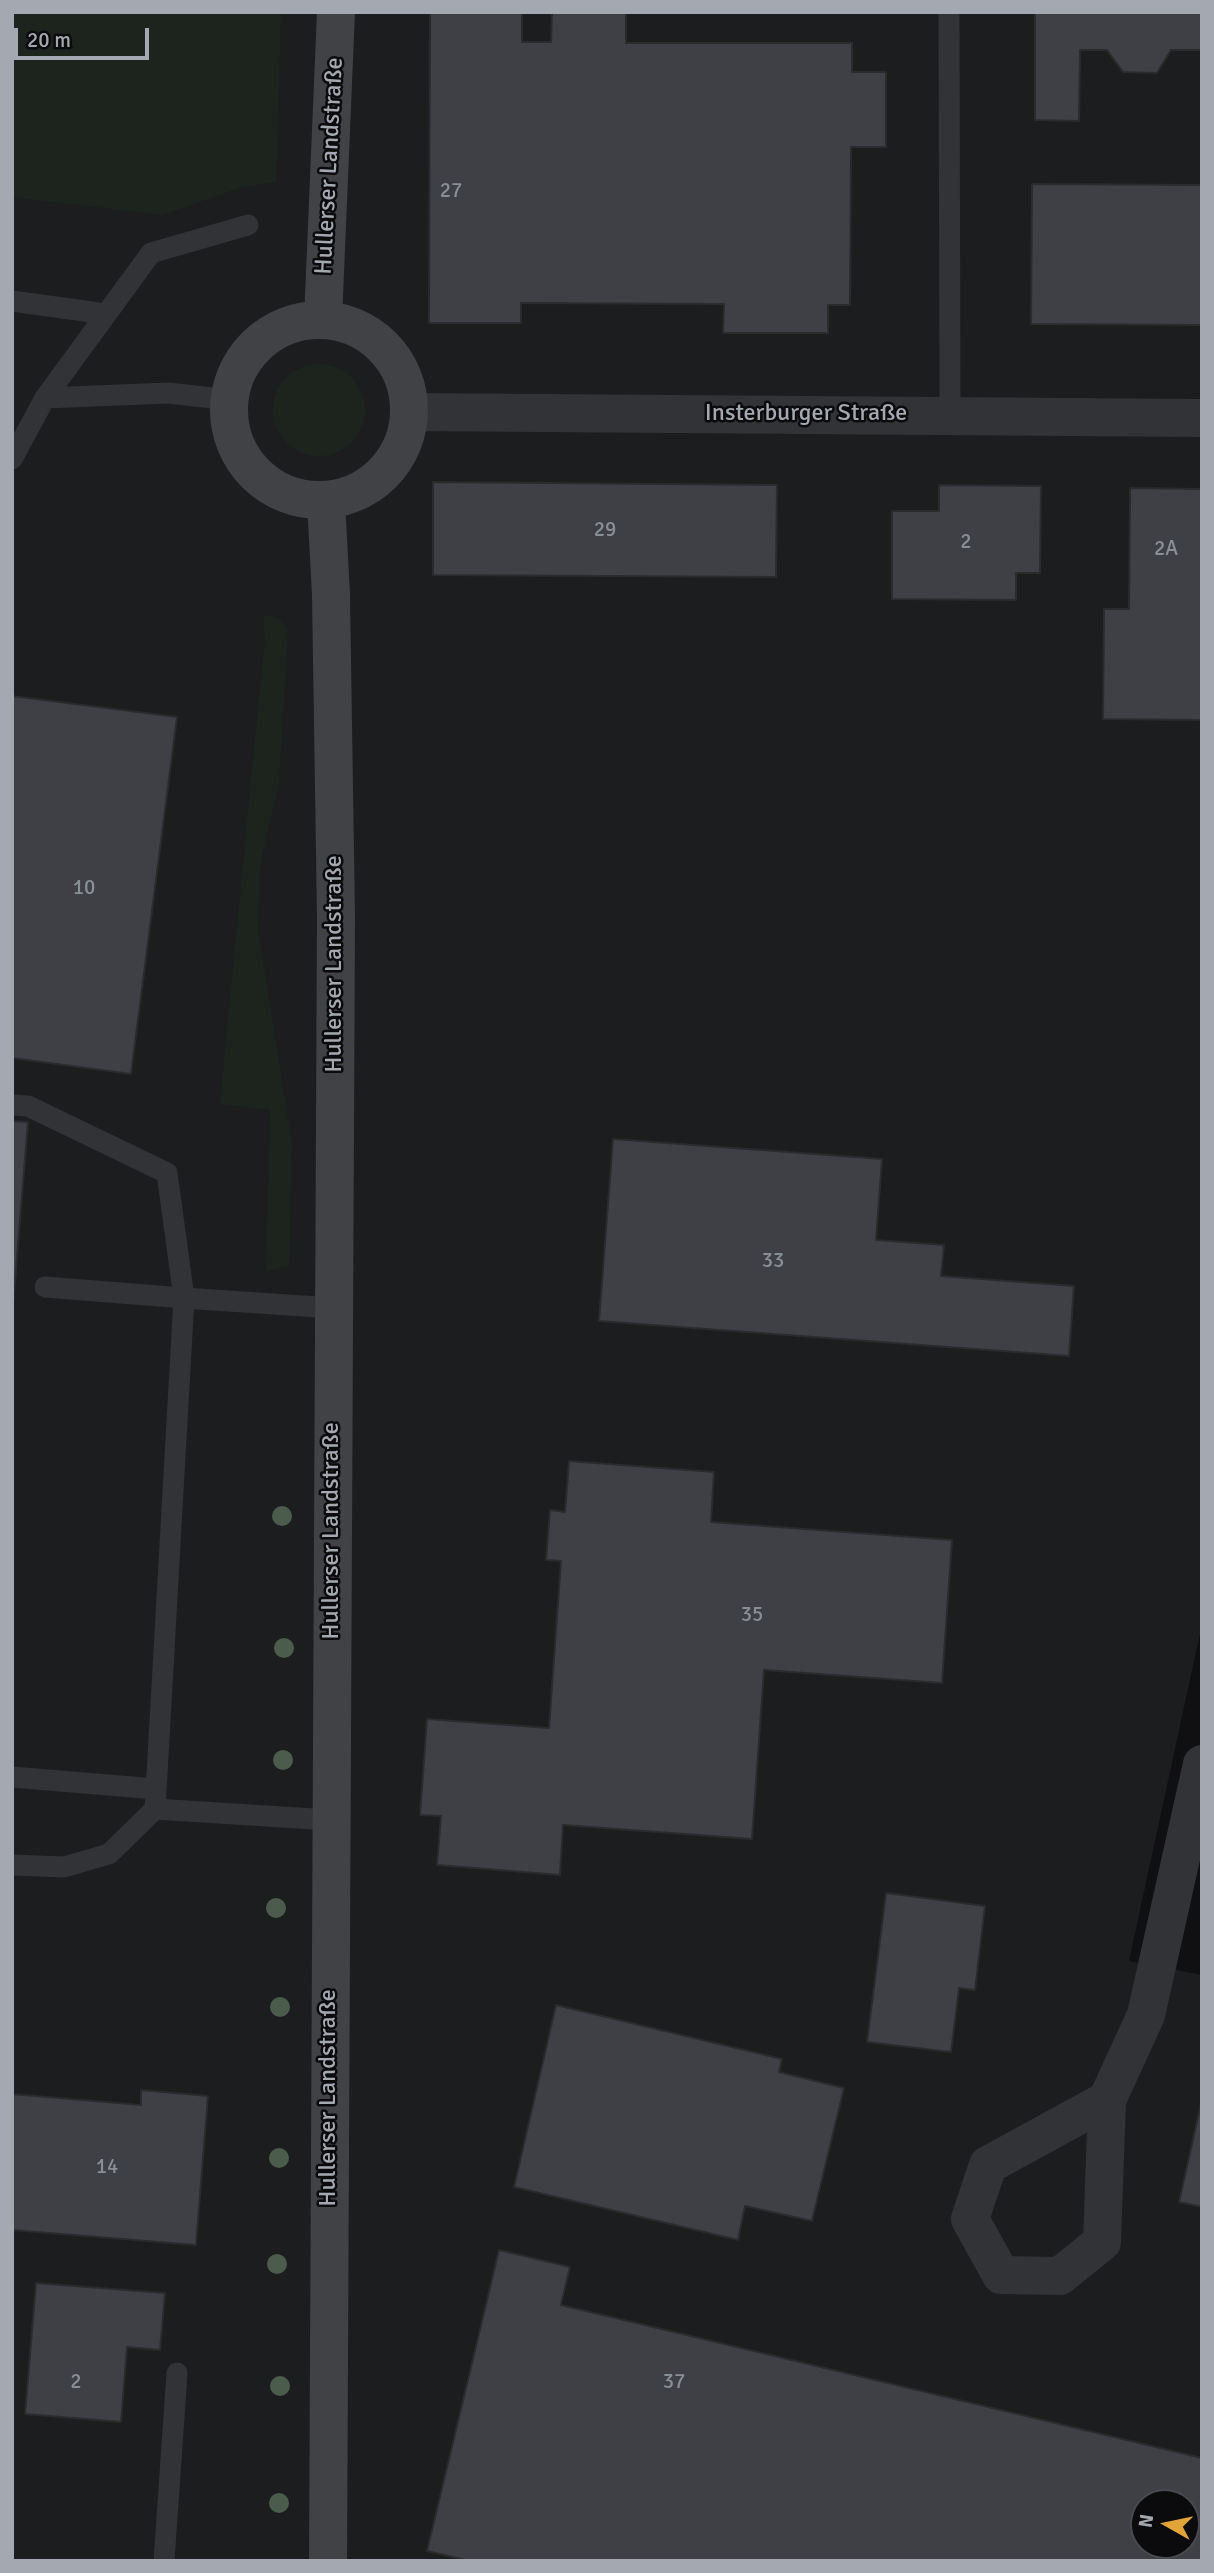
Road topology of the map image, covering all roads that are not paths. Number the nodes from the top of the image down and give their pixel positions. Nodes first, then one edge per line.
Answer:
1 (336, 12) edge
2 (949, 12) edge
3 (248, 225) dead end
4 (12, 301) edge
5 (106, 314) junction
6 (323, 320) junction
7 (45, 398) junction
8 (230, 400) junction
9 (410, 412) junction
10 (950, 415) junction
11 (1202, 418) edge
12 (18, 436) edge
13 (12, 459) edge
14 (326, 500) junction
15 (12, 1105) edge
16 (46, 1287) dead end
17 (184, 1298) junction
18 (334, 1308) junction
19 (1202, 1765) edge
20 (12, 1777) edge
21 (155, 1799) junction
22 (330, 1820) junction
23 (12, 1865) edge
24 (1107, 2100) junction
25 (177, 2373) dead end
26 (164, 2561) edge
27 (328, 2561) edge

1 - 6 street, Hullerser Landstraße
2 - 10 lane
3 - 5 lane
4 - 5 lane
5 - 7 lane
6 - 8 street
6 - 9 street
7 - 8 lane
7 - 12 lane
8 - 14 street
9 - 10 street, Insterburger Straße
9 - 14 street
10 - 11 street, Insterburger Straße
12 - 13 lane
14 - 18 street, Hullerser Landstraße
15 - 17 lane
16 - 17 lane
17 - 18 lane
17 - 21 lane
18 - 22 street, Hullerser Landstraße
19 - 24 street
20 - 21 lane
21 - 22 lane
21 - 23 lane
22 - 27 street, Hullerser Landstraße
24 - 24 street
25 - 26 lane

